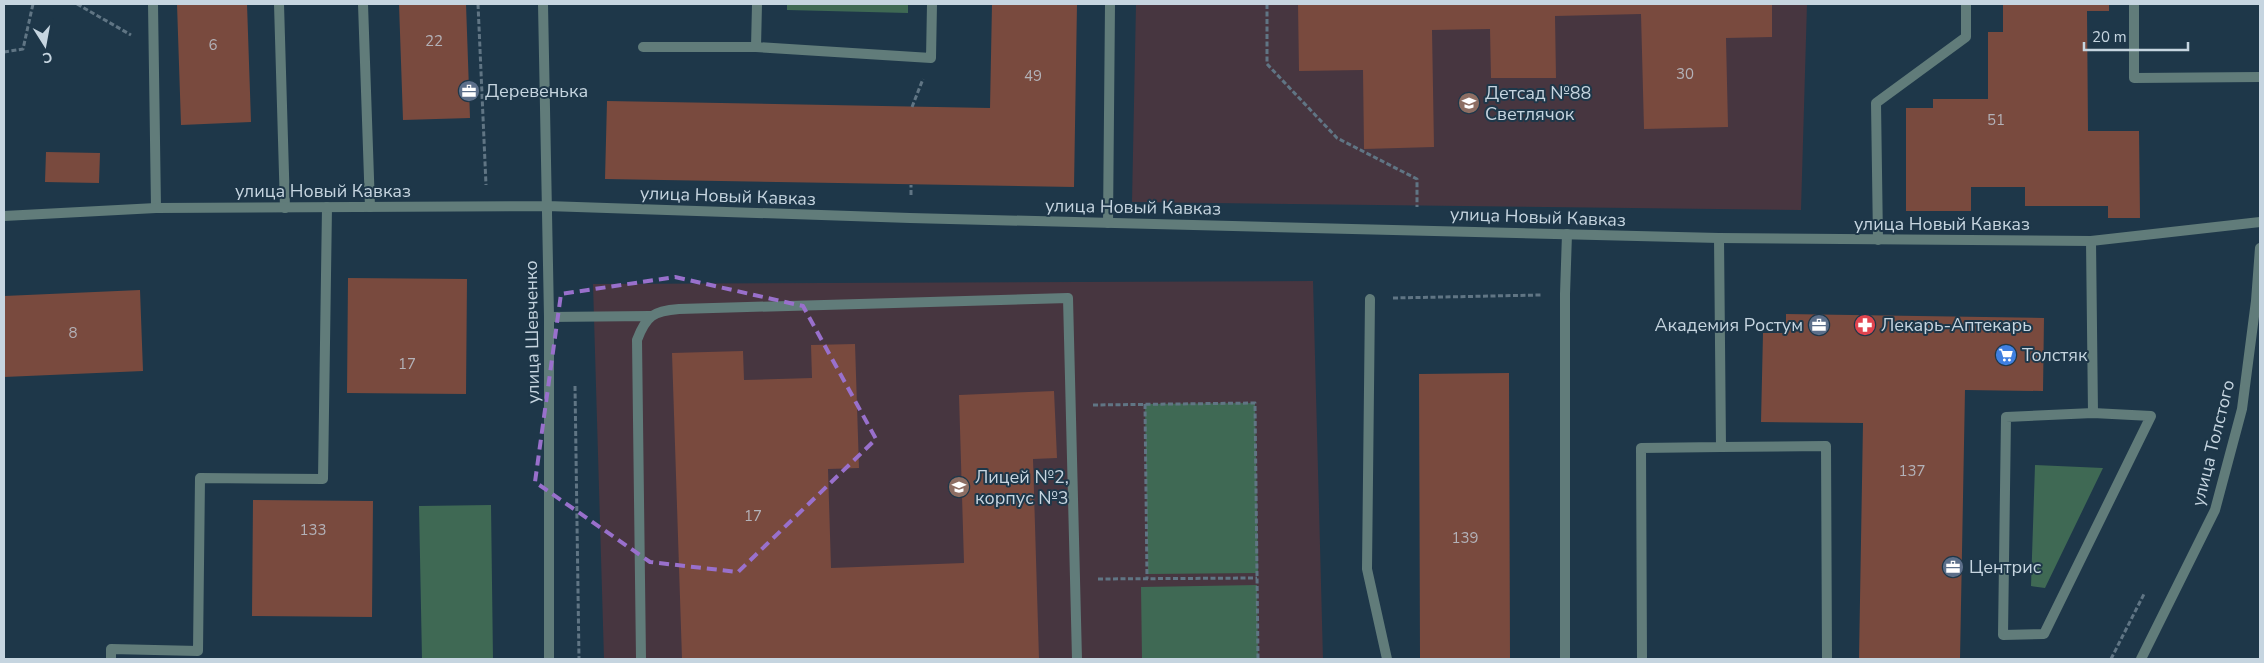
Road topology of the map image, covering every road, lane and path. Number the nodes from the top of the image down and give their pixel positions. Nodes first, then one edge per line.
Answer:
1 (33, 4) edge
2 (77, 4) edge
3 (153, 4) edge
4 (279, 4) edge
5 (363, 4) edge
6 (478, 4) edge
7 (543, 4) edge
8 (757, 4) edge
9 (932, 4) edge
10 (1110, 4) edge
11 (1267, 4) edge
12 (1966, 4) edge
13 (2134, 4) edge
14 (643, 47) dead end
15 (756, 47) junction
16 (153, 48) junction
17 (4, 52) edge
18 (2260, 77) edge
19 (486, 193) dead end
20 (547, 206) junction
21 (327, 207) junction
22 (370, 207) junction
23 (156, 208) junction
24 (285, 208) junction
25 (4, 216) edge
26 (1108, 222) junction
27 (2260, 222) edge
28 (1418, 230) junction
29 (1567, 234) junction
30 (1720, 238) junction
31 (1878, 240) junction
32 (2091, 241) junction
33 (2260, 248) edge
34 (1564, 294) junction
35 (1370, 299) joint
36 (549, 316) junction
37 (650, 316) junction
38 (1145, 404) junction
39 (1070, 405) junction
40 (2093, 413) junction
41 (1721, 447) junction
42 (1258, 578) junction
43 (1075, 579) junction
44 (1147, 579) junction
45 (2144, 594) dead end
46 (111, 659) edge
47 (549, 659) edge
48 (641, 659) edge
49 (1077, 659) edge
50 (1258, 659) edge
51 (1387, 659) edge
52 (1565, 659) edge
53 (1642, 659) edge
54 (1827, 659) edge
55 (2111, 659) edge
56 (2141, 659) edge

1 - 17 path
2 - 16 path
3 - 16 street
4 - 24 street
5 - 22 street
6 - 19 path
7 - 20 street, улица Шевченко
8 - 15 street
9 - 15 street
10 - 26 street
11 - 28 path
12 - 31 street
13 - 18 street
14 - 15 street
16 - 23 street
20 - 22 street, улица Новый Кавказ
20 - 26 street, улица Новый Кавказ
20 - 36 street, улица Шевченко
21 - 22 street, улица Новый Кавказ
21 - 24 street, улица Новый Кавказ
21 - 46 street
23 - 24 street, улица Новый Кавказ
23 - 25 street, улица Новый Кавказ
26 - 28 street, улица Новый Кавказ
27 - 32 street, улица Новый Кавказ
28 - 29 street, улица Новый Кавказ
29 - 30 street, улица Новый Кавказ
29 - 34 street
30 - 31 street, улица Новый Кавказ
30 - 41 street
31 - 32 street, улица Новый Кавказ
32 - 40 street
33 - 56 street, улица Толстого
34 - 35 path
34 - 52 street
35 - 51 street
36 - 37 street
36 - 47 street, улица Шевченко
37 - 39 street
37 - 48 street
38 - 39 path
38 - 42 path
38 - 44 path
39 - 43 street
40 - 40 street
41 - 53 street
41 - 54 street
42 - 44 path
42 - 50 path
43 - 44 path
43 - 49 street
45 - 55 path

